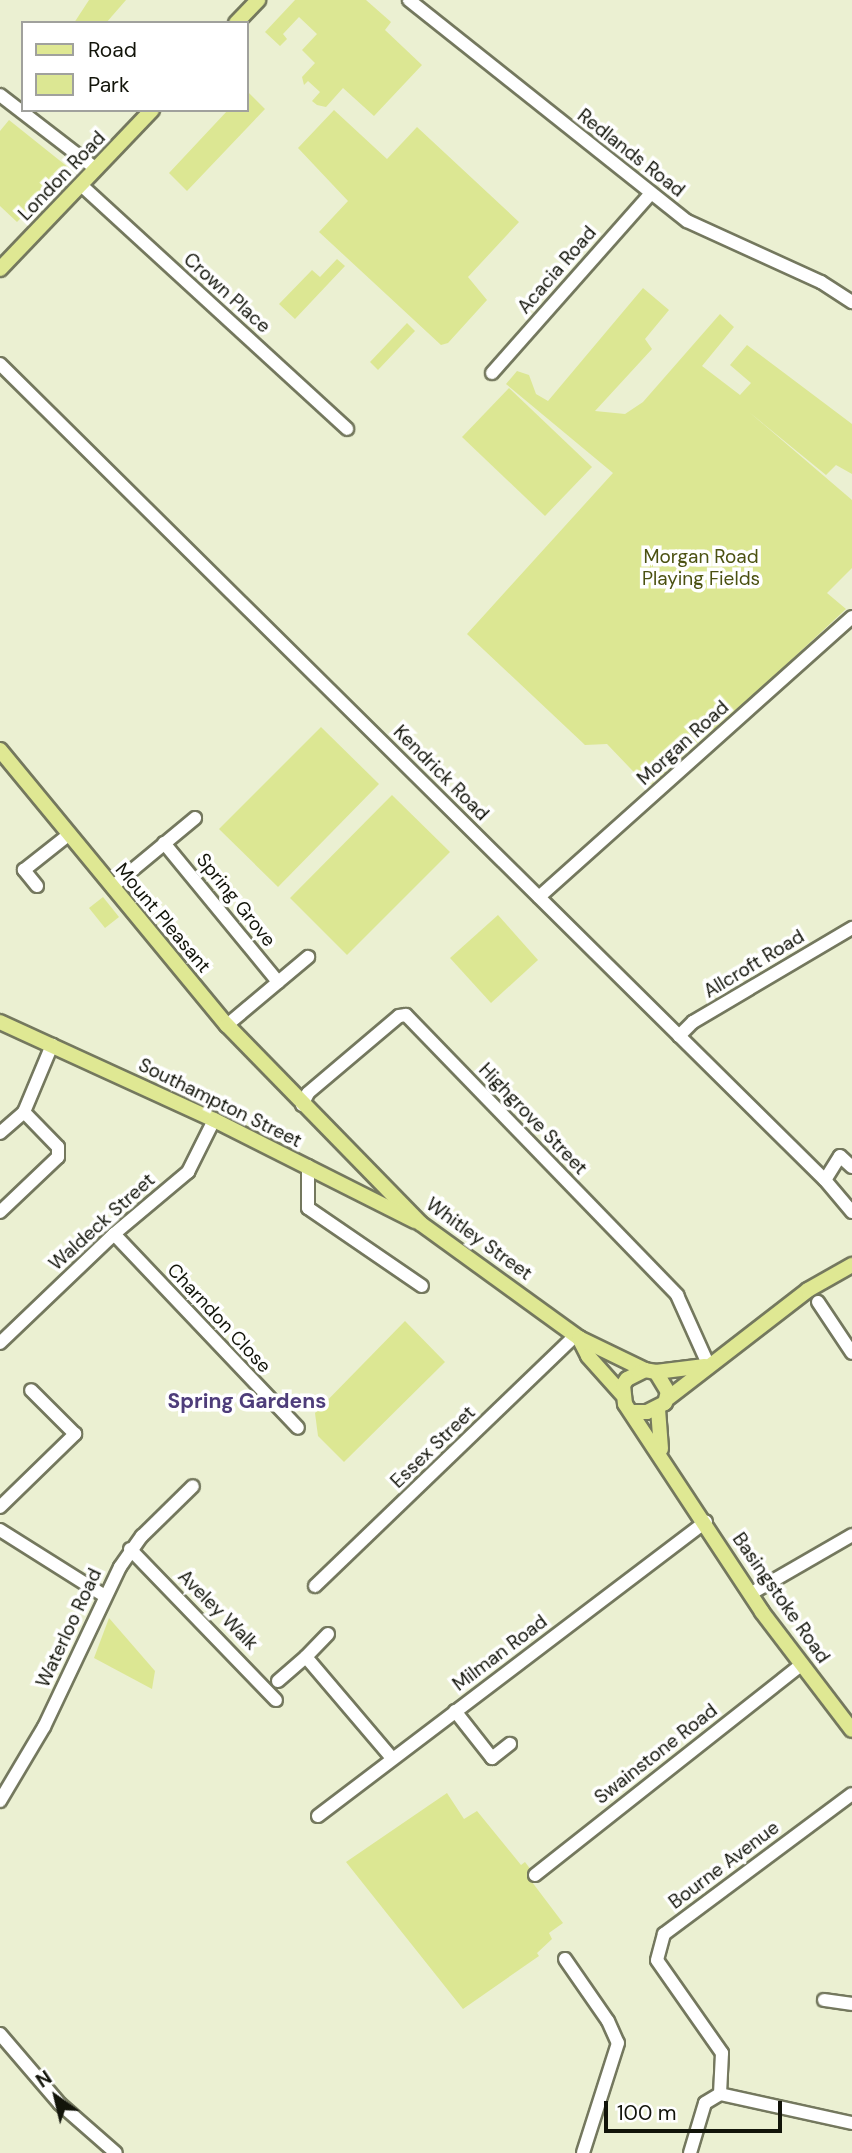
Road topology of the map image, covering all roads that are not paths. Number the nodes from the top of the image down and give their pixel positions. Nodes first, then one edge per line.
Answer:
1 (258, 0) edge
2 (409, 0) edge
3 (238, 21) edge
4 (0, 94) edge
5 (21, 110) edge
6 (23, 112) edge
7 (150, 112) edge
8 (96, 169) junction
9 (81, 185) junction
10 (651, 193) junction
11 (0, 269) edge
12 (852, 302) edge
13 (0, 364) edge
14 (492, 373) dead end
15 (347, 429) dead end
16 (852, 617) edge
17 (0, 750) edge
18 (195, 818) dead end
19 (67, 836) junction
20 (164, 843) junction
21 (37, 886) dead end
22 (112, 887) junction
23 (539, 897) junction
24 (852, 928) edge
25 (308, 957) dead end
26 (278, 982) junction
27 (0, 1022) edge
28 (227, 1025) junction
29 (679, 1036) junction
30 (52, 1045) junction
31 (302, 1105) junction
32 (24, 1112) junction
33 (214, 1120) junction
34 (0, 1133) edge
35 (308, 1167) junction
36 (852, 1167) edge
37 (825, 1180) junction
38 (338, 1181) junction
39 (309, 1191) junction
40 (0, 1212) edge
41 (852, 1212) edge
42 (420, 1223) junction
43 (114, 1234) junction
44 (852, 1265) edge
45 (422, 1286) dead end
46 (818, 1302) dead end
47 (578, 1336) junction
48 (0, 1343) edge
49 (852, 1353) edge
50 (707, 1365) junction
51 (650, 1371) junction
52 (31, 1390) dead end
53 (622, 1394) junction
54 (663, 1404) junction
55 (632, 1412) junction
56 (298, 1428) dead end
57 (662, 1454) junction
58 (193, 1486) dead end
59 (0, 1507) edge
60 (706, 1521) junction
61 (0, 1530) edge
62 (852, 1535) edge
63 (130, 1549) junction
64 (315, 1586) dead end
65 (750, 1594) junction
66 (105, 1596) junction
67 (328, 1634) dead end
68 (306, 1657) junction
69 (802, 1664) junction
70 (278, 1681) dead end
71 (276, 1700) dead end
72 (455, 1711) junction
73 (852, 1730) edge
74 (510, 1744) dead end
75 (393, 1758) junction
76 (852, 1794) edge
77 (0, 1801) edge
78 (318, 1816) dead end
79 (535, 1875) dead end
80 (565, 1959) dead end
81 (824, 2000) dead end
82 (852, 2004) edge
83 (0, 2034) edge
84 (720, 2094) junction
85 (852, 2123) edge
86 (116, 2153) edge
87 (583, 2153) edge
88 (690, 2153) edge

1 - 3 main road
2 - 10 street, Redlands Road
4 - 5 street
6 - 8 street
7 - 8 main road, London Road
8 - 9 main road, London Road
9 - 11 main road, London Road
9 - 15 street, Crown Place
10 - 12 street, Redlands Road
10 - 14 street, Acacia Road
13 - 23 street, Kendrick Road
16 - 23 street, Morgan Road
17 - 19 main road, Mount Pleasant
18 - 20 street
19 - 21 street
19 - 22 main road, Mount Pleasant
20 - 22 street
20 - 26 street, Spring Grove
22 - 28 main road, Mount Pleasant
23 - 29 street, Kendrick Road
24 - 29 street, Allcroft Road
25 - 26 street
26 - 28 street
27 - 30 main road, Southampton Street
28 - 31 main road, Mount Pleasant
29 - 37 street, Kendrick Road
30 - 32 street
30 - 33 main road, Southampton Street
31 - 42 main road, Whitley Street
31 - 50 street, Highgrove Street
32 - 34 street
32 - 40 street
33 - 35 main road, Southampton Street
33 - 43 street, Waldeck Street
35 - 38 main road, Southampton Street
35 - 39 street
36 - 37 street
37 - 41 street, Kendrick Road
38 - 39 street
38 - 42 main road, Southampton Street
39 - 45 street
42 - 47 main road, Whitley Street
43 - 48 street, Waldeck Street
43 - 56 street, Charndon Close
44 - 50 main road
46 - 49 street
47 - 51 main road, Whitley Street
47 - 53 main road, Whitley Street
47 - 64 street, Essex Street
50 - 51 main road
50 - 54 main road
51 - 53 main road
51 - 54 main road
52 - 59 street
53 - 55 main road
54 - 55 main road
54 - 57 main road
55 - 57 main road
57 - 60 main road
58 - 63 street, Waterloo Road
60 - 65 main road, Basingstoke Road
60 - 72 street, Milman Road
61 - 66 street
62 - 65 street
63 - 66 street, Waterloo Road
63 - 71 street, Aveley Walk
65 - 69 main road, Basingstoke Road
66 - 77 street, Waterloo Road
67 - 68 street
68 - 70 street
68 - 75 street
69 - 73 main road, Basingstoke Road
69 - 79 street, Swainstone Road
72 - 74 street
72 - 75 street, Milman Road
75 - 78 street, Milman Road
76 - 84 street, Bourne Avenue
80 - 87 street
81 - 82 street
83 - 86 street
84 - 85 street
84 - 88 street

